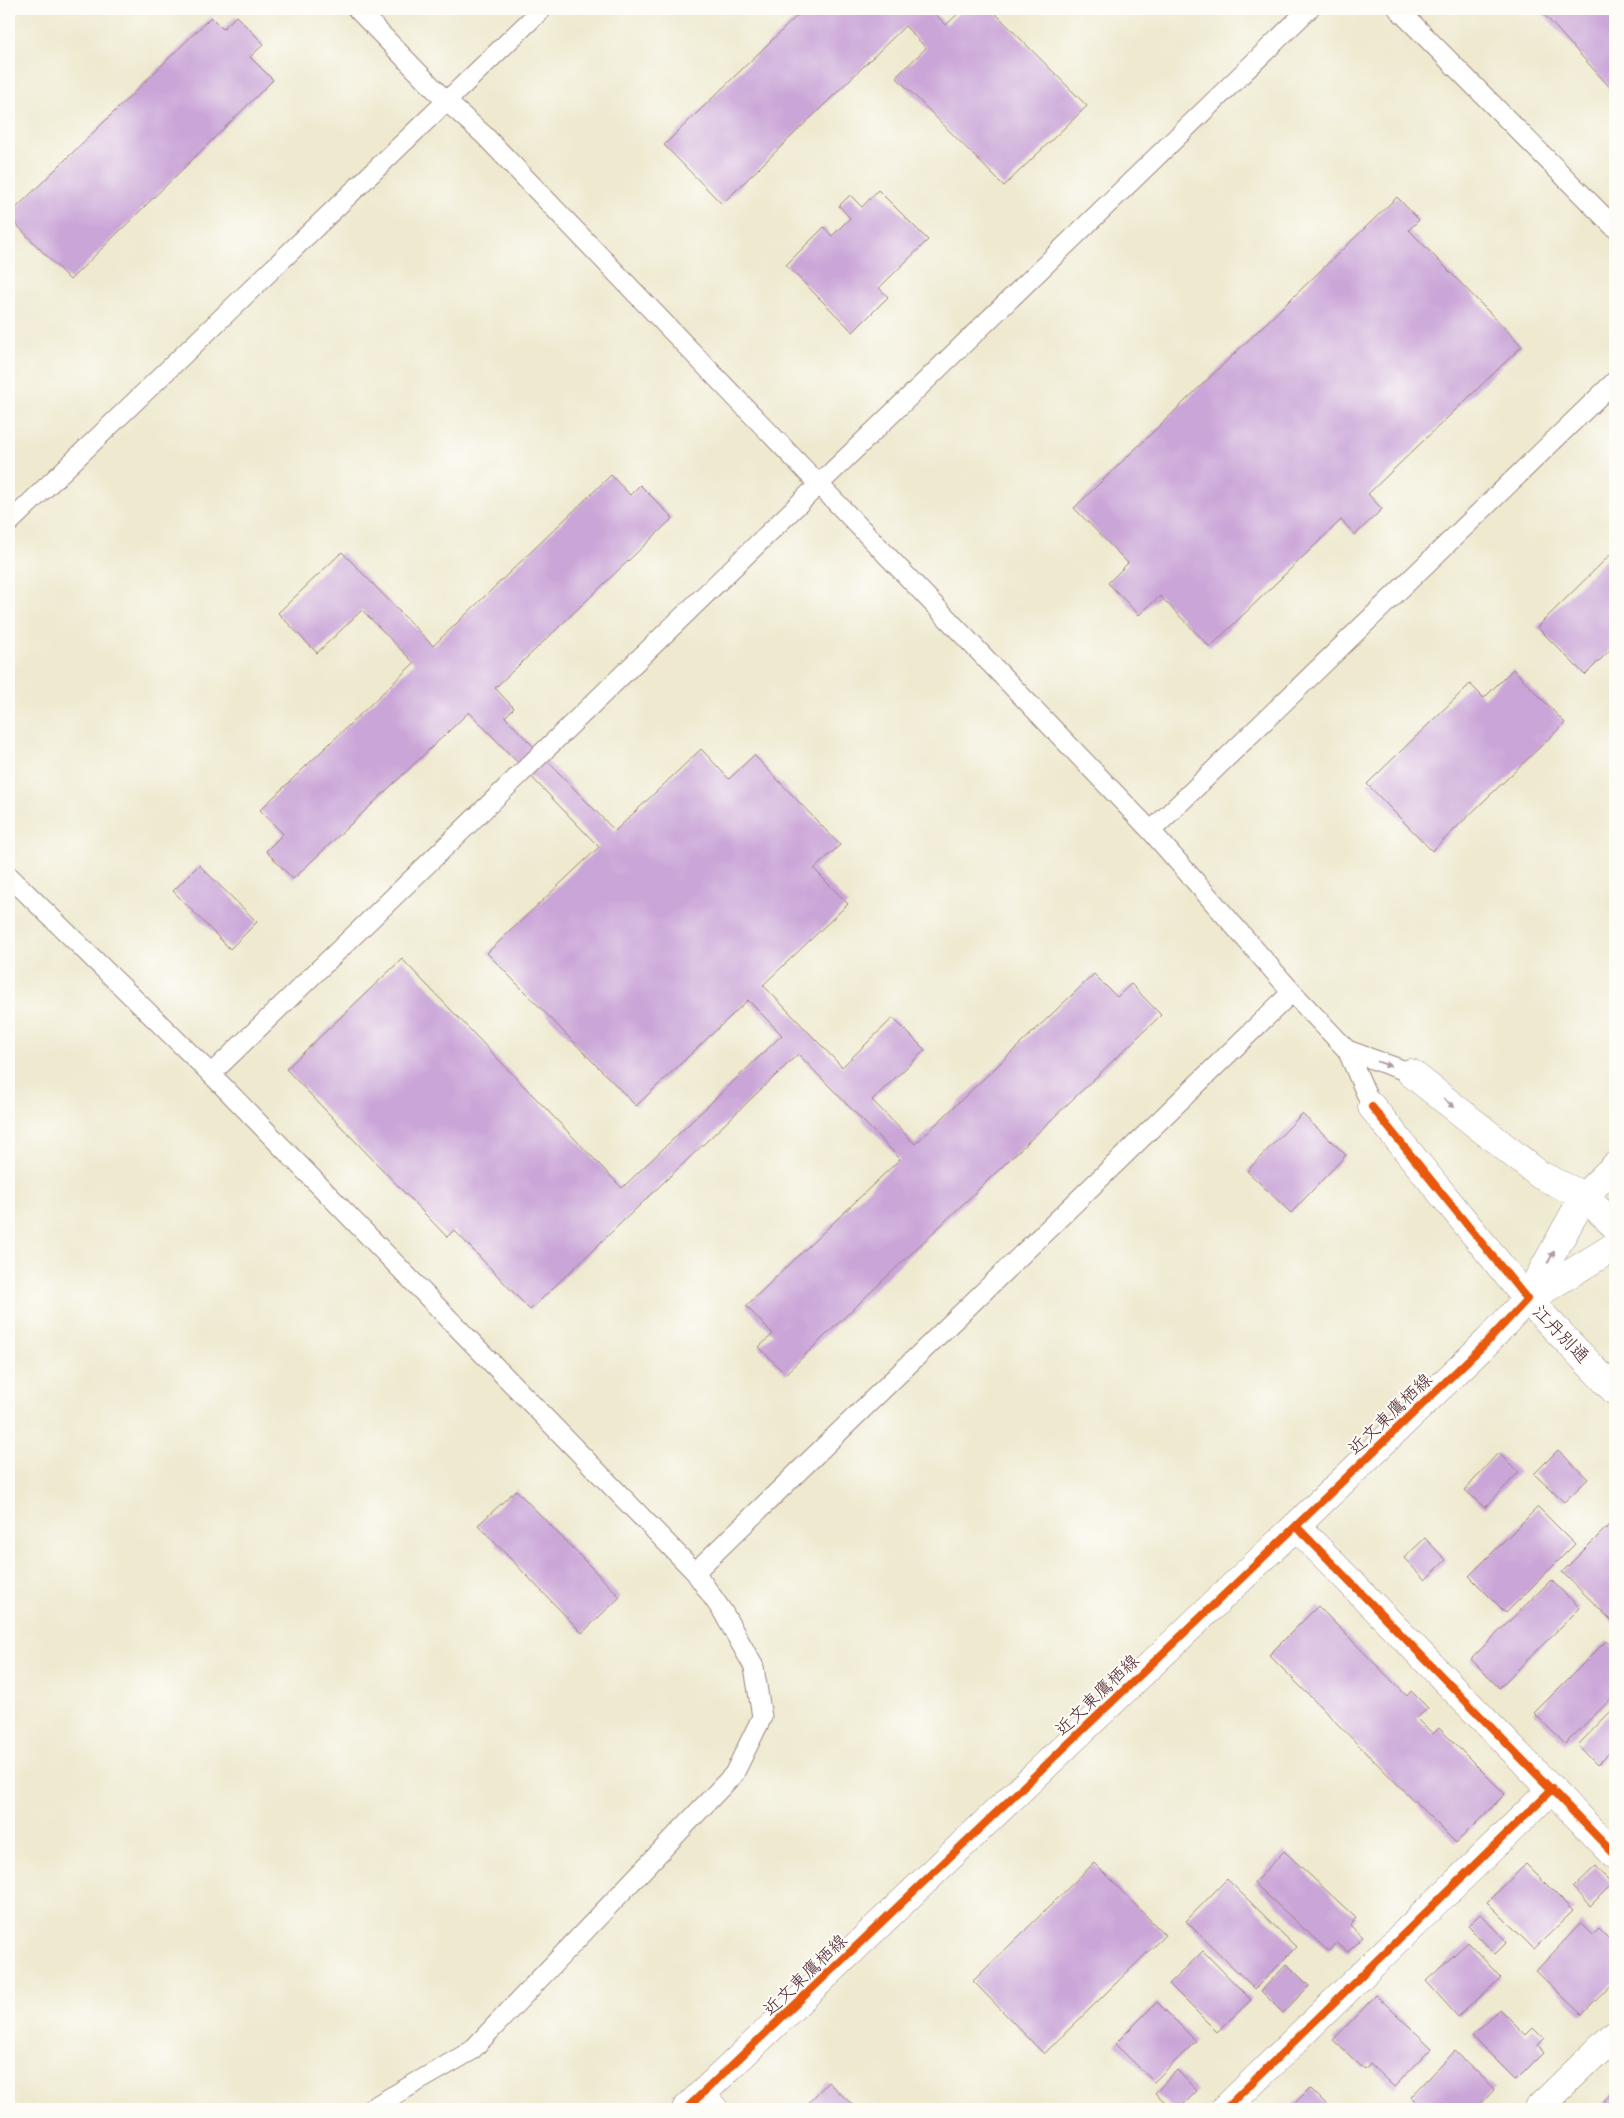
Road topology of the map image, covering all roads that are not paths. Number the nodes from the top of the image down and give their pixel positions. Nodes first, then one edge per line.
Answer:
1 (357, 9) edge
2 (542, 9) edge
3 (1309, 9) edge
4 (1398, 9) edge
5 (446, 101) junction
6 (1615, 228) edge
7 (1615, 382) edge
8 (818, 485) junction
9 (9, 523) edge
10 (1150, 831) junction
11 (9, 876) edge
12 (1292, 992) junction
13 (1348, 1050) junction
14 (1411, 1073) joint
15 (211, 1074) junction
16 (1372, 1107) joint
17 (1615, 1166) edge
18 (1584, 1196) junction
19 (1615, 1226) edge
20 (1615, 1246) edge
21 (1527, 1300) junction
22 (1615, 1391) edge
23 (1296, 1526) junction
24 (695, 1572) junction
25 (1552, 1789) junction
26 (1615, 1855) edge
27 (1615, 2034) edge
28 (700, 2105) edge
29 (370, 2109) edge
30 (1225, 2109) edge
31 (1538, 2109) edge

1 - 5 lane
2 - 5 lane
3 - 8 lane
4 - 6 lane
5 - 8 lane
5 - 9 lane
7 - 10 lane
8 - 10 lane
8 - 15 lane
10 - 12 lane
11 - 15 lane
12 - 13 lane
12 - 24 lane
13 -> 14 lane
13 - 16 lane
14 -> 18 street
15 - 24 lane
16 - 21 street, 江丹別通
17 - 18 street, 近文東鷹栖線
18 - 19 street
21 -> 18 street, 近文東鷹栖線
20 - 21 street, 近文東鷹栖線
21 - 22 street, 江丹別通
21 - 23 street, 近文東鷹栖線
23 - 25 street
23 - 28 street, 近文東鷹栖線
24 - 29 lane
25 - 26 street
25 - 30 street
27 - 31 street

